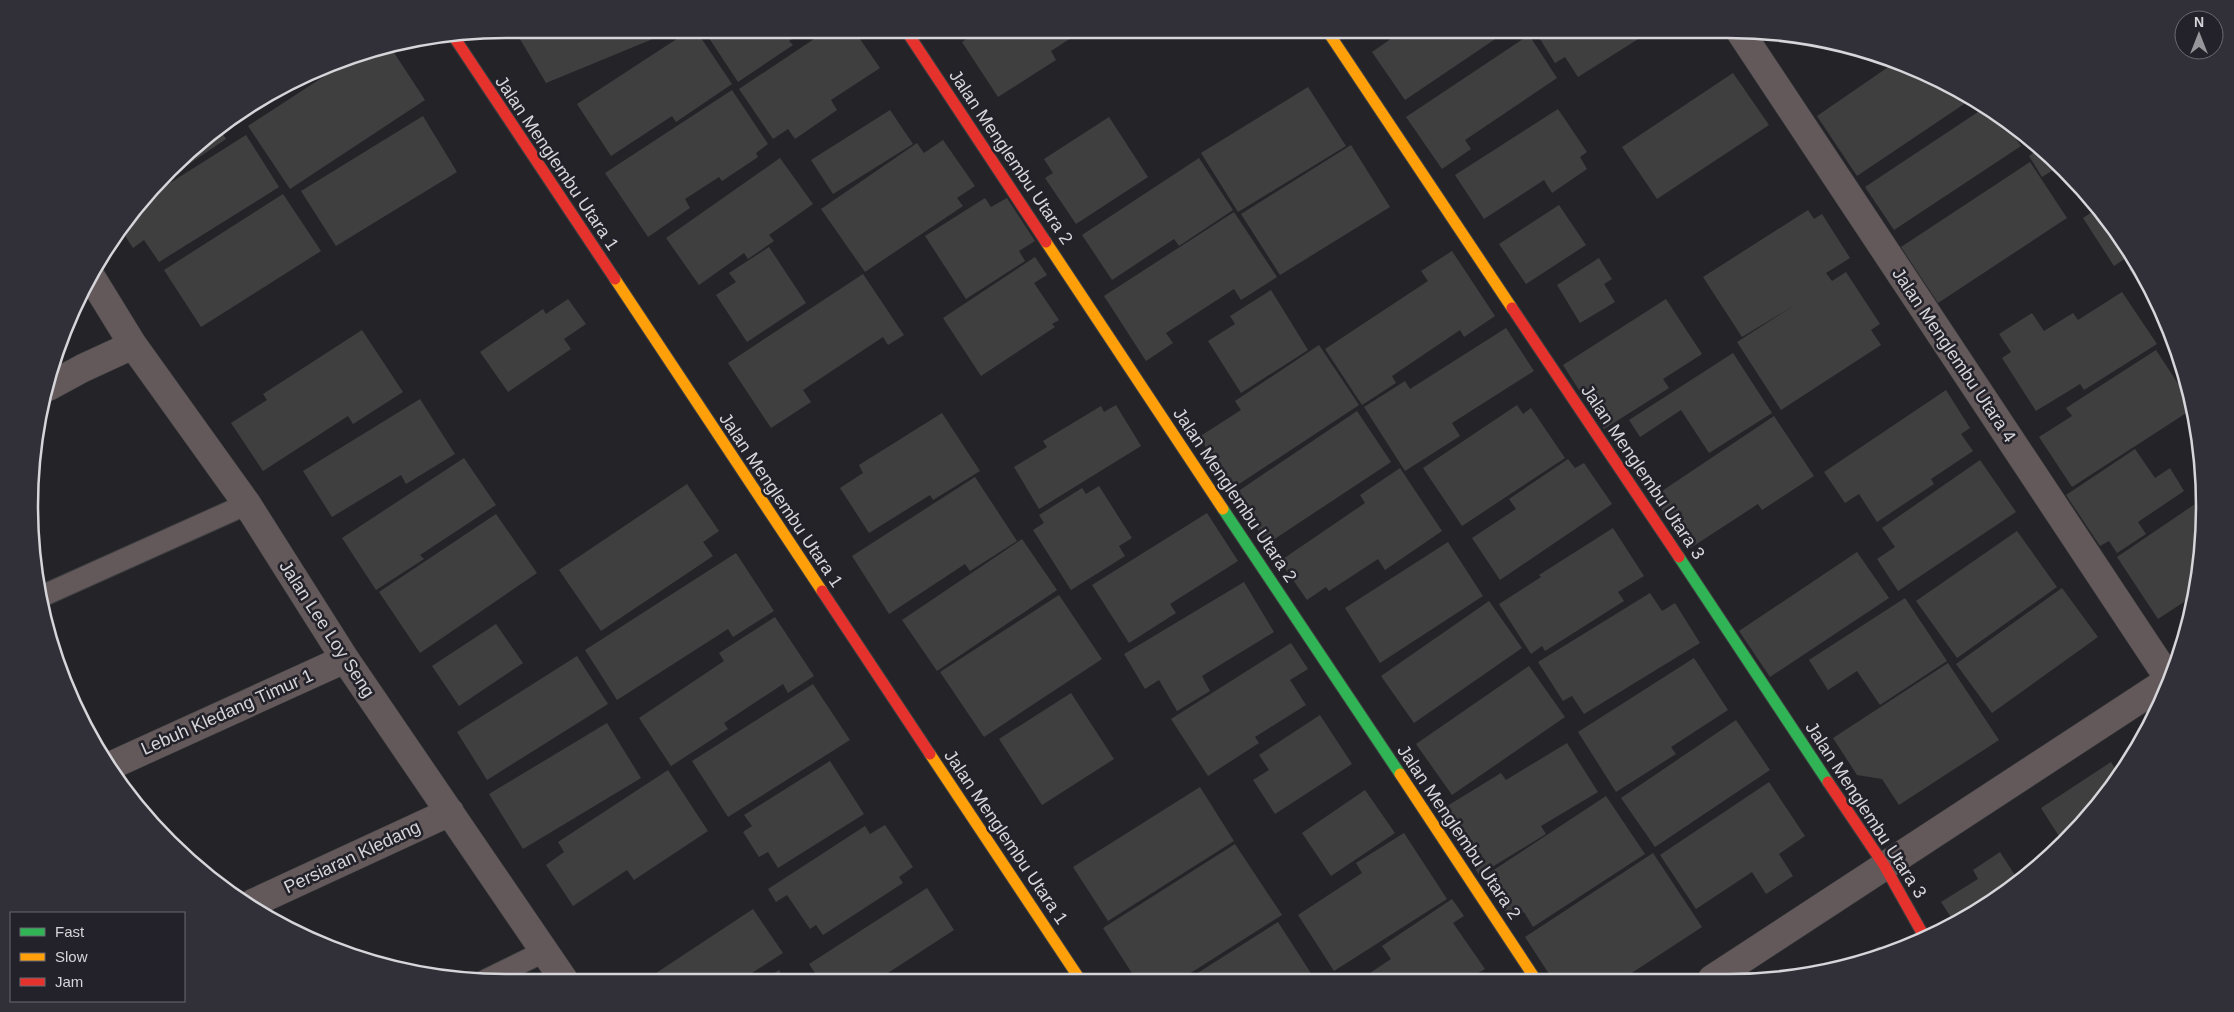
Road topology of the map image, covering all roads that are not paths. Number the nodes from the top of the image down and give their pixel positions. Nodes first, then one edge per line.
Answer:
1 (911, 38) edge
2 (1332, 38) edge
3 (1745, 39) edge
4 (456, 41) edge
5 (95, 282) edge
6 (133, 345) junction
7 (53, 384) edge
8 (247, 504) junction
9 (47, 594) edge
10 (345, 659) junction
11 (2166, 672) edge
12 (2160, 687) edge
13 (115, 764) edge
14 (450, 812) junction
15 (1884, 865) junction
16 (255, 902) edge
17 (1922, 932) edge
18 (545, 951) junction
19 (499, 974) edge
20 (560, 974) edge
21 (1077, 974) edge
22 (1532, 974) edge
23 (1720, 974) edge

1 - 22 street, Jalan Menglembu Utara 2
2 - 15 street, Jalan Menglembu Utara 3
3 - 11 street, Jalan Menglembu Utara 4
4 - 21 street, Jalan Menglembu Utara 1
5 - 6 street, Jalan Lee Loy Seng
6 - 7 street
6 - 8 street, Jalan Lee Loy Seng
8 - 9 lane
8 - 10 street, Jalan Lee Loy Seng
10 - 13 street, Lebuh Kledang Timur 1
10 - 14 street, Jalan Lee Loy Seng
12 - 15 street
14 - 16 street, Persiaran Kledang
14 - 18 street, Jalan Lee Loy Seng
15 - 17 street, Jalan Menglembu Utara 3
15 - 23 street
18 - 19 lane
18 - 20 street, Jalan Lee Loy Seng

